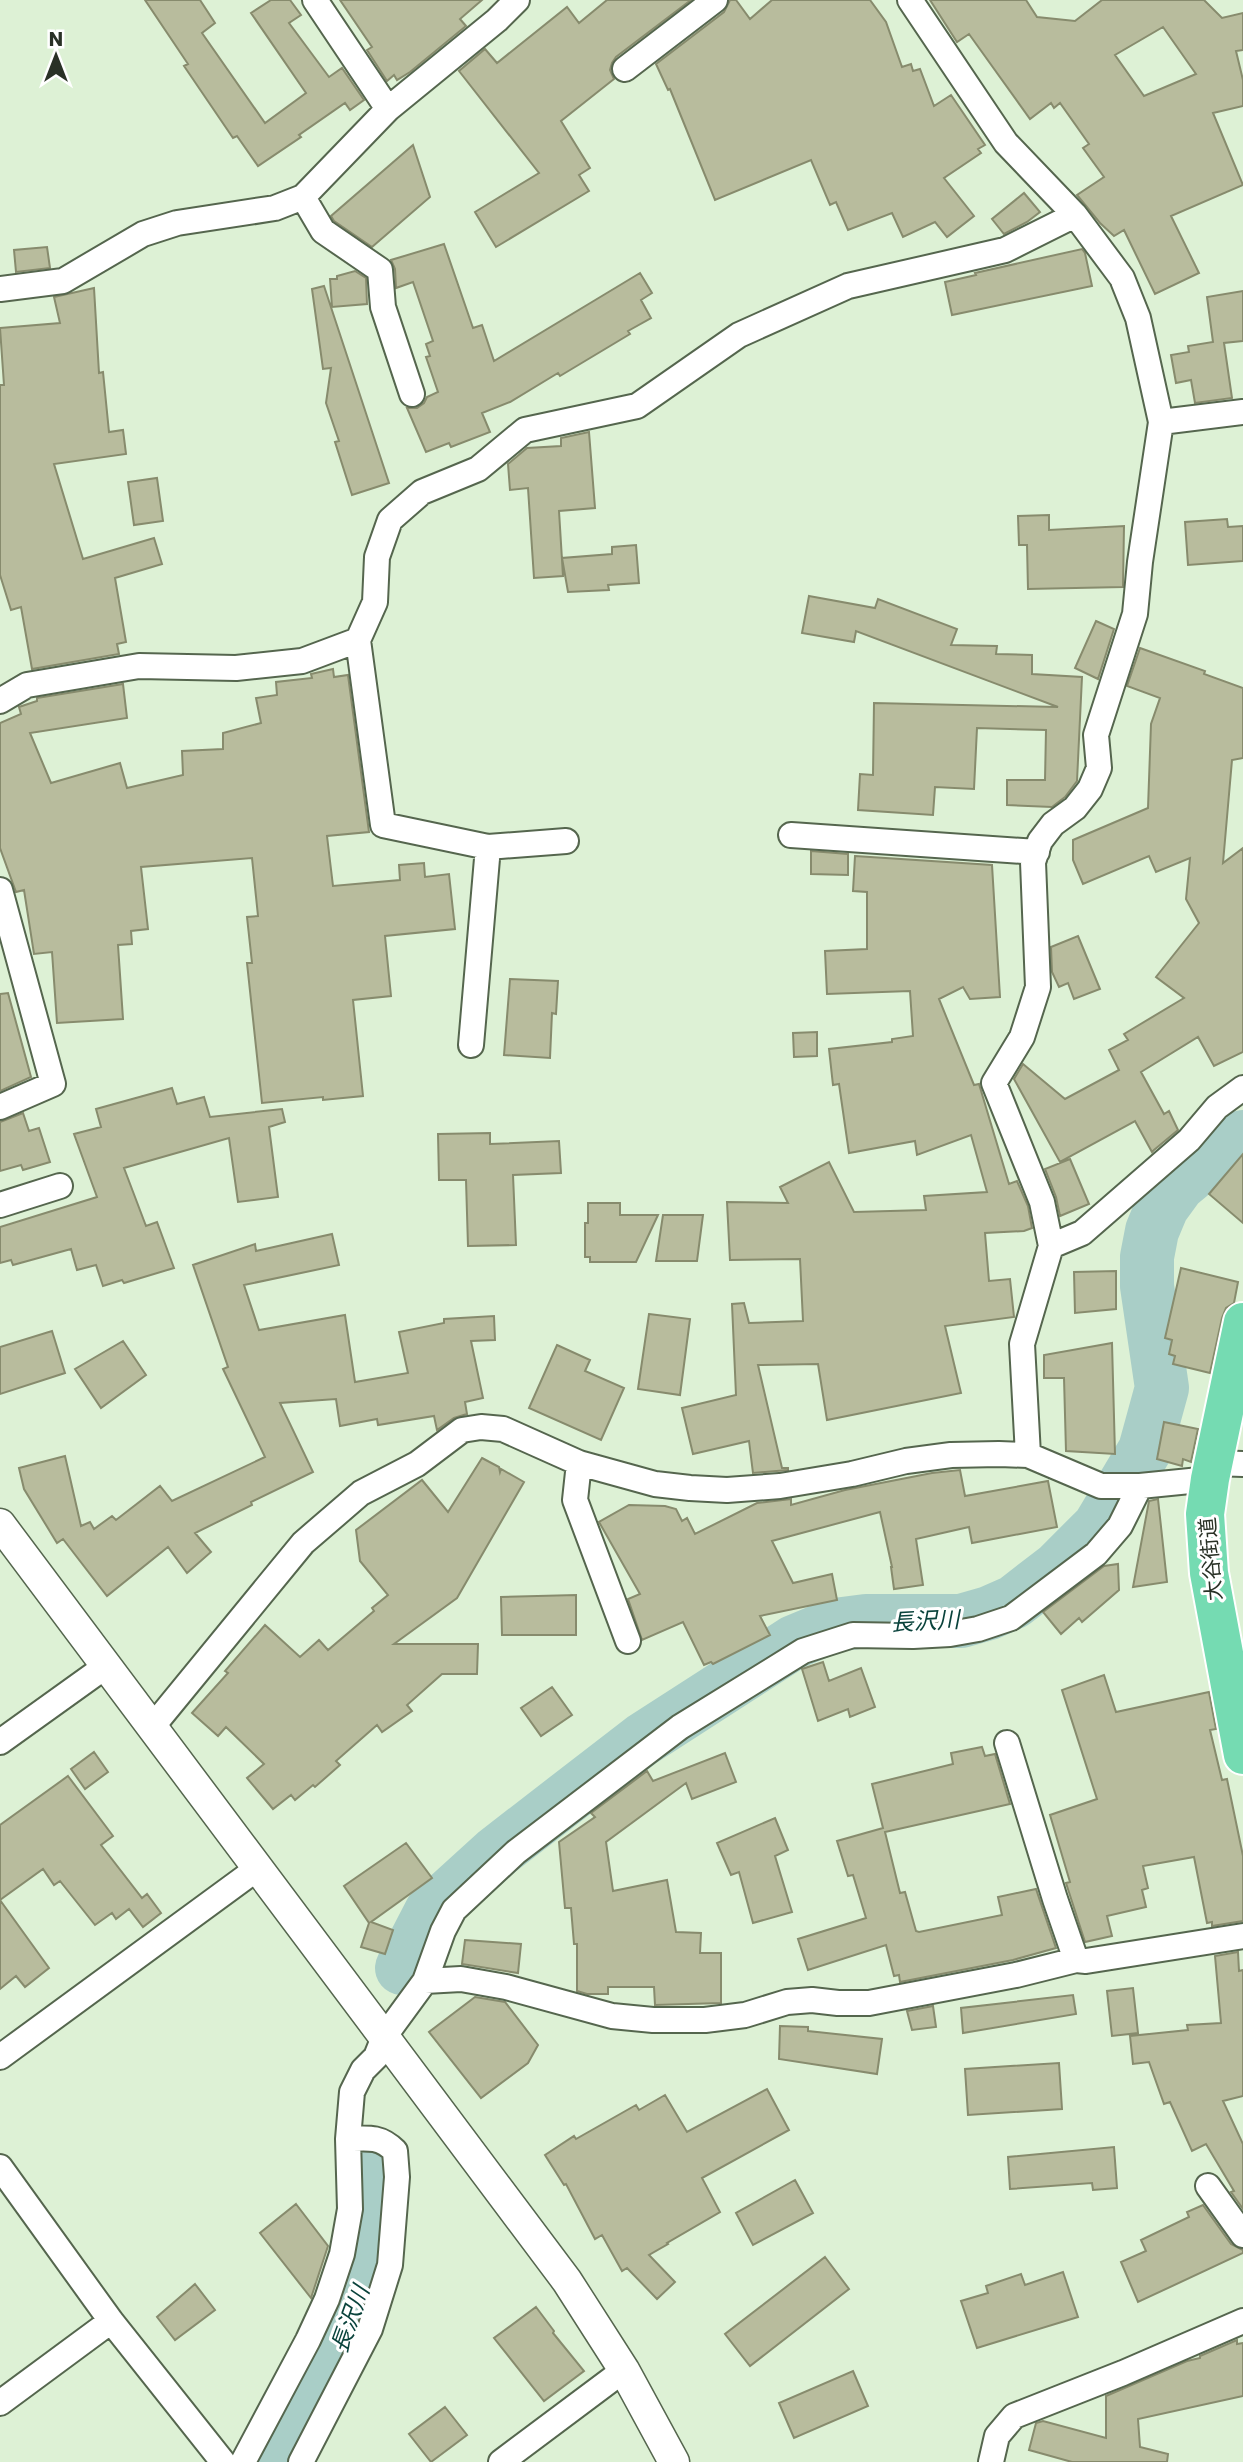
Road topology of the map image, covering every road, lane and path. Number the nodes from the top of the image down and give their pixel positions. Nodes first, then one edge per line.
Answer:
1 (315, 0) edge
2 (517, 0) edge
3 (715, 0) edge
4 (910, 0) edge
5 (625, 69) dead end
6 (388, 109) junction
7 (303, 197) junction
8 (1075, 215) junction
9 (0, 289) edge
10 (412, 394) dead end
11 (1243, 412) edge
12 (1161, 422) junction
13 (358, 640) junction
14 (0, 701) edge
15 (791, 835) dead end
16 (566, 841) dead end
17 (488, 847) junction
18 (1037, 852) junction
19 (0, 890) edge
20 (471, 1045) dead end
21 (1243, 1088) edge
22 (0, 1107) edge
23 (60, 1186) dead end
24 (0, 1205) edge
25 (1051, 1246) junction
26 (1243, 1322) edge
27 (1028, 1455) junction
28 (579, 1463) junction
29 (1222, 1468) edge
30 (1138, 1486) junction
31 (0, 1524) edge
32 (628, 1640) dead end
33 (106, 1666) junction
34 (1238, 1705) edge
35 (153, 1726) junction
36 (0, 1742) edge
37 (1007, 1743) dead end
38 (1243, 1755) edge
39 (258, 1868) junction
40 (1243, 1936) edge
41 (1076, 1960) junction
42 (425, 1981) junction
43 (384, 2037) junction
44 (0, 2057) edge
45 (348, 2139) junction
46 (0, 2167) edge
47 (1208, 2186) dead end
48 (1243, 2235) edge
49 (1243, 2321) edge
50 (111, 2322) junction
51 (624, 2370) junction
52 (0, 2403) edge
53 (223, 2462) edge
54 (243, 2462) edge
55 (301, 2462) edge
56 (500, 2462) edge
57 (674, 2462) edge
58 (991, 2462) edge

1 - 6 street
2 - 6 street
3 - 5 street
4 - 8 street
6 - 7 street
7 - 9 street
7 - 10 street
8 - 12 street
8 - 13 street
11 - 12 street
12 - 18 street
13 - 14 street
13 - 17 street
15 - 18 street
16 - 17 street
17 - 20 street
18 - 25 street
19 - 22 street
21 - 25 street
23 - 24 street
25 - 27 street
26 - 29 main road, 大谷街道
27 - 28 street
27 - 30 street
28 - 32 street
28 - 35 street
29 - 30 street
29 - 34 main road, 大谷街道
30 - 42 street
31 - 33 street
33 - 35 street
33 - 36 street
34 - 38 main road, 大谷街道
35 - 39 street
37 - 41 street
39 - 43 street
39 - 44 street
40 - 41 street
41 - 42 street
42 - 43 street
43 - 45 street
43 - 51 street
45 - 54 street
45 - 55 street
46 - 50 street
47 - 48 street
49 - 58 street
50 - 52 street
50 - 53 street
51 - 56 street
51 - 57 street

